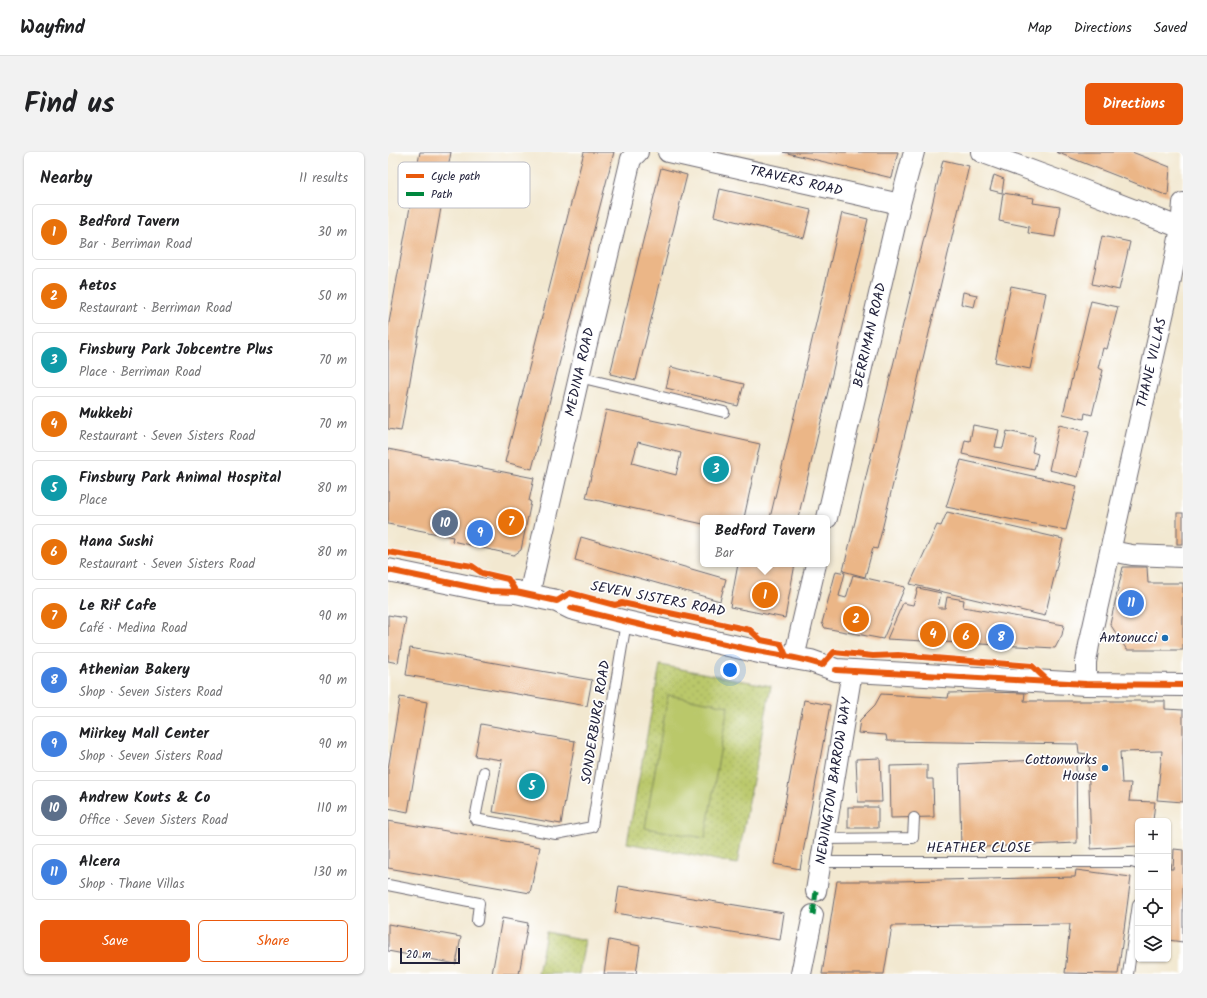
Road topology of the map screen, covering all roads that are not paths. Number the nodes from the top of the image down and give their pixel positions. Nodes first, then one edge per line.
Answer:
1 (638, 152) edge
2 (668, 152) edge
3 (914, 152) edge
4 (981, 152) edge
5 (900, 204) junction
6 (1183, 204) edge
7 (1181, 228) junction
8 (579, 377) junction
9 (724, 412) dead end
10 (828, 515) edge
11 (1111, 551) junction
12 (1183, 556) edge
13 (815, 567) edge
14 (388, 570) edge
15 (529, 595) junction
16 (626, 622) junction
17 (794, 658) junction
18 (852, 671) junction
19 (1086, 684) junction
20 (1183, 685) edge
21 (484, 772) dead end
22 (914, 818) dead end
23 (824, 839) junction
24 (820, 862) junction
25 (1135, 863) edge
26 (388, 885) edge
27 (816, 891) dead end
28 (812, 915) dead end
29 (477, 921) dead end
30 (1135, 925) edge
31 (801, 974) edge
32 (1128, 974) edge

1 - 8 street, MEDINA ROAD
2 - 5 street, TRAVERS ROAD
3 - 5 street, BERRIMAN ROAD
4 - 7 street
5 - 10 street, BERRIMAN ROAD
6 - 7 street, THANE VILLAS
7 - 11 street, THANE VILLAS
8 - 9 lane
8 - 15 street, MEDINA ROAD
11 - 12 street
11 - 19 street, THANE VILLAS
13 - 17 street
14 - 15 highway, SEVEN SISTERS ROAD
15 - 16 highway, SEVEN SISTERS ROAD
16 - 17 highway, SEVEN SISTERS ROAD
16 - 21 lane, SONDERBURG ROAD
17 - 18 highway, SEVEN SISTERS ROAD
18 - 19 highway, SEVEN SISTERS ROAD
18 - 23 street, NEWINGTON BARROW WAY
19 - 20 highway, SEVEN SISTERS ROAD
22 - 23 lane
23 - 24 street, NEWINGTON BARROW WAY
24 - 25 lane, HEATHER CLOSE
24 - 27 street, NEWINGTON BARROW WAY
26 - 29 lane
28 - 31 street
30 - 32 lane

